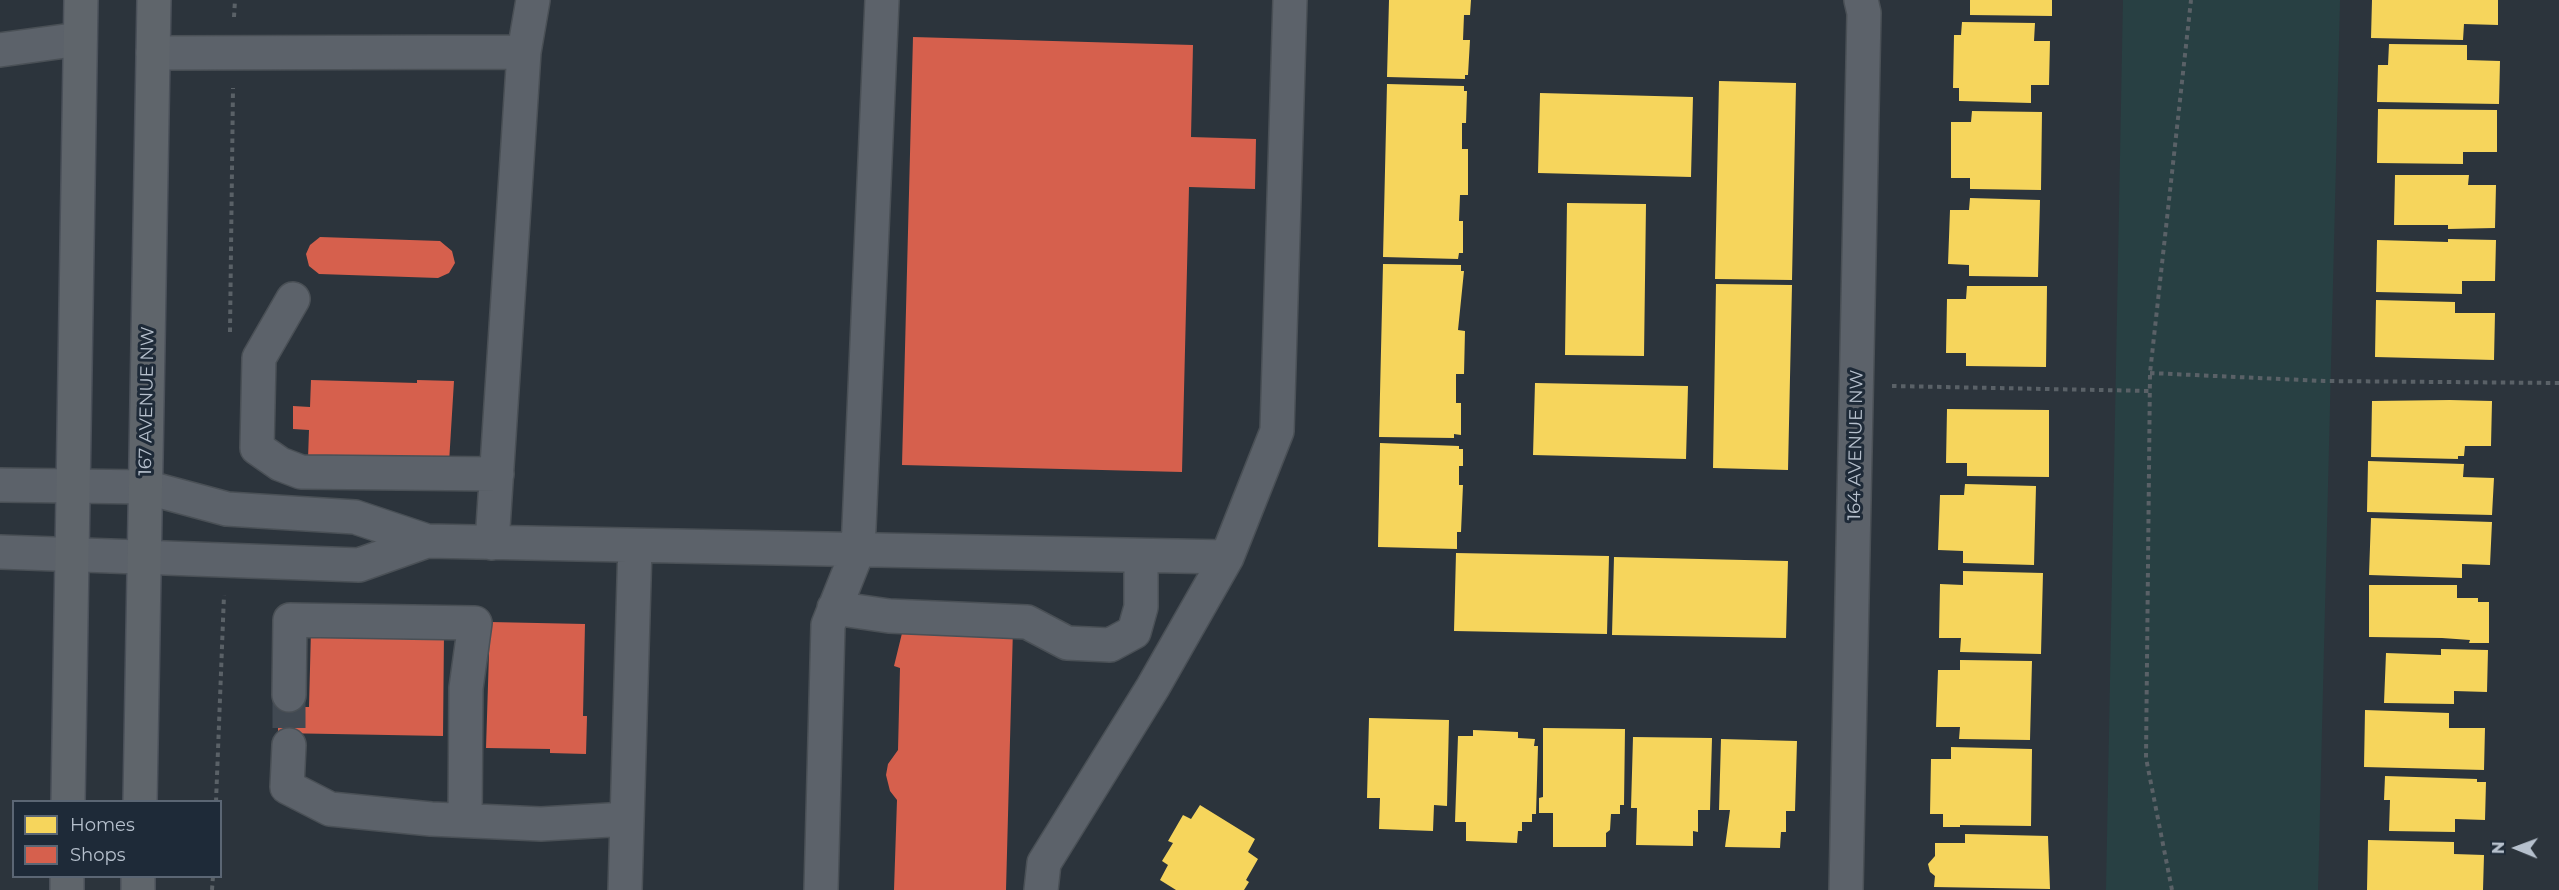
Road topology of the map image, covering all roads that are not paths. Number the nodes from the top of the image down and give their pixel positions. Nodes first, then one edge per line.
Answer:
1 (81, 0) edge
2 (154, 0) edge
3 (532, 0) edge
4 (882, 0) edge
5 (1290, 0) edge
6 (1861, 0) edge
7 (80, 39) junction
8 (0, 50) edge
9 (524, 52) junction
10 (153, 53) junction
11 (293, 299) dead end
12 (497, 474) junction
13 (0, 485) edge
14 (71, 486) junction
15 (145, 487) junction
16 (427, 541) junction
17 (492, 543) junction
18 (634, 546) junction
19 (858, 550) junction
20 (0, 552) edge
21 (71, 554) junction
22 (1142, 556) junction
23 (144, 557) junction
24 (1227, 557) junction
25 (834, 608) junction
26 (289, 695) tunnel mouth
27 (289, 745) tunnel mouth
28 (68, 800) edge
29 (140, 800) edge
30 (627, 819) junction
31 (465, 820) junction
32 (625, 890) edge
33 (821, 890) edge
34 (1041, 890) edge
35 (1846, 890) edge

1 - 7 main road
2 - 10 main road, 167 AVENUE NW
3 - 9 street
4 - 19 street
5 - 24 street
6 - 35 street, 164 AVENUE NW
7 - 8 street
7 - 14 main road
9 - 10 street
9 - 12 street
10 - 15 main road, 167 AVENUE NW
11 - 12 street
12 - 17 street
13 - 14 street
14 - 15 street
14 - 21 main road
15 - 16 street
15 - 23 main road, 167 AVENUE NW
16 - 17 street
16 - 23 street
17 - 18 street
18 - 19 street
18 - 30 street
19 - 22 street
19 - 25 street
20 - 21 street
21 - 23 street
21 - 28 main road
22 - 24 street
22 - 25 street
23 - 29 main road, 167 AVENUE NW
24 - 34 street
25 - 33 street
26 - 31 street
27 - 31 street
30 - 31 street
30 - 32 street

